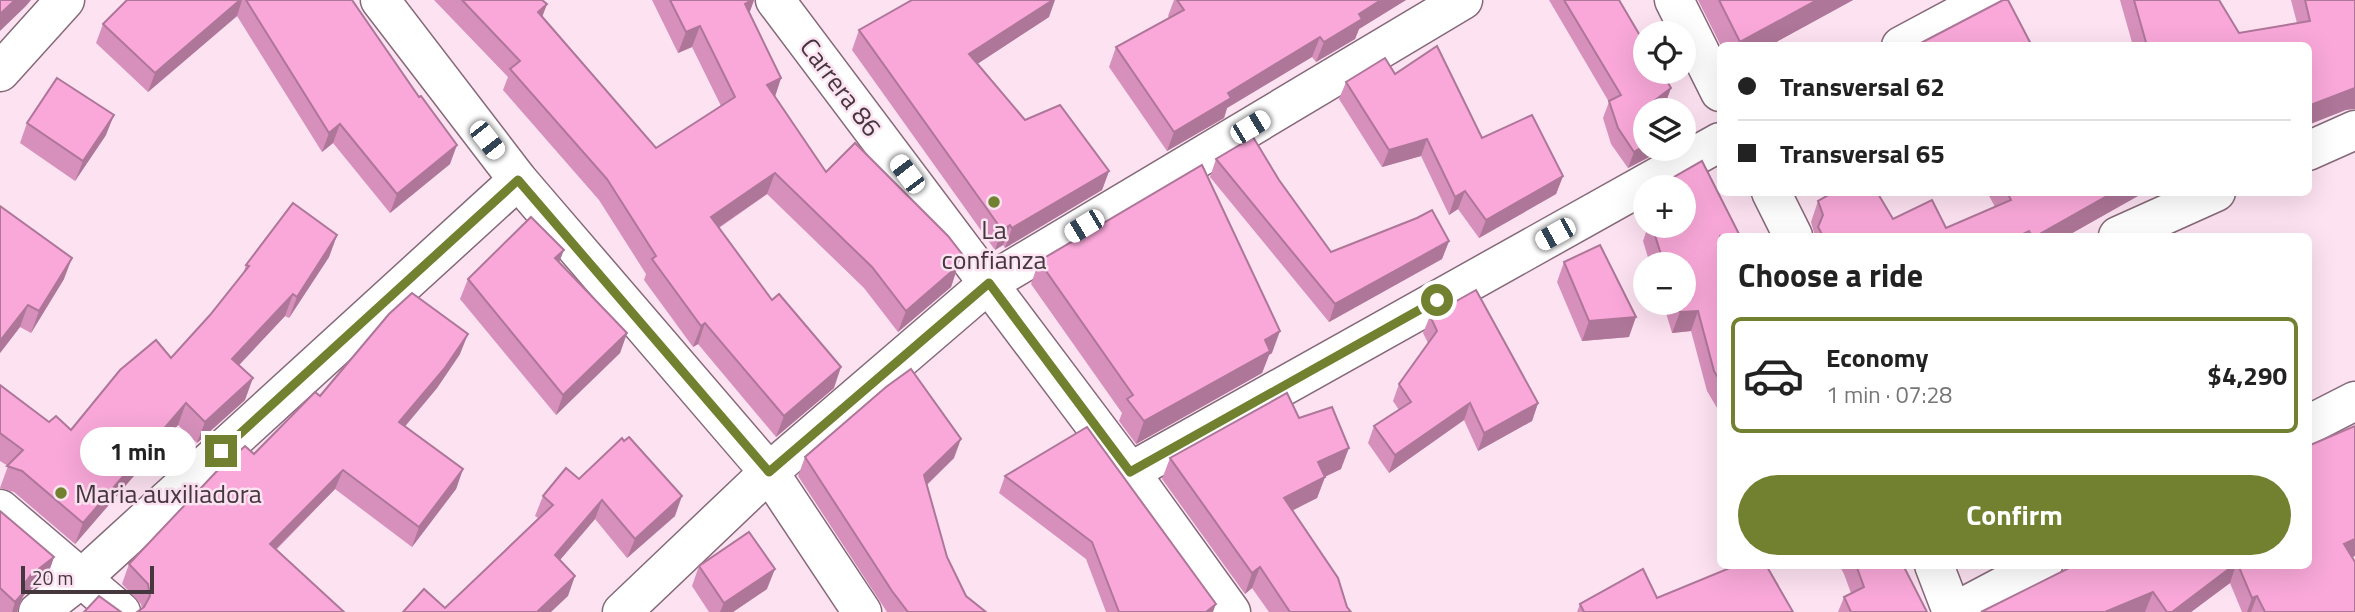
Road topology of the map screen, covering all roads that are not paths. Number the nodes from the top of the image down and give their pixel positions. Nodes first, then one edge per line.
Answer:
1 (65, 0) edge
2 (380, 0) edge
3 (775, 0) edge
4 (1463, 0) edge
5 (1674, 0) edge
6 (1987, 0) edge
7 (1908, 42) edge
8 (0, 72) edge
9 (1717, 86) edge
10 (2355, 130) edge
11 (1717, 144) edge
12 (2312, 149) edge
13 (518, 180) junction
14 (1773, 196) edge
15 (2207, 196) edge
16 (1792, 233) edge
17 (2125, 233) edge
18 (989, 283) junction
19 (2355, 401) edge
20 (2312, 423) edge
21 (769, 472) junction
22 (1130, 472) junction
23 (0, 509) edge
24 (1936, 569) edge
25 (2035, 569) edge
26 (82, 578) junction
27 (38, 612) edge
28 (121, 612) edge
29 (622, 612) edge
30 (862, 612) edge
31 (1231, 612) edge
32 (1953, 612) edge

1 - 8 street
2 - 13 street
3 - 18 street, Carrera 86
4 - 18 street
5 - 9 street
6 - 7 street
10 - 12 street
11 - 22 street
13 - 21 street
13 - 26 street
14 - 16 street
15 - 17 street
18 - 21 street
18 - 22 street, Carrera 86
19 - 20 street
21 - 29 street
21 - 30 street
22 - 31 street, Carrera 86
23 - 26 street
24 - 32 street
25 - 32 street
26 - 27 street
26 - 28 street

